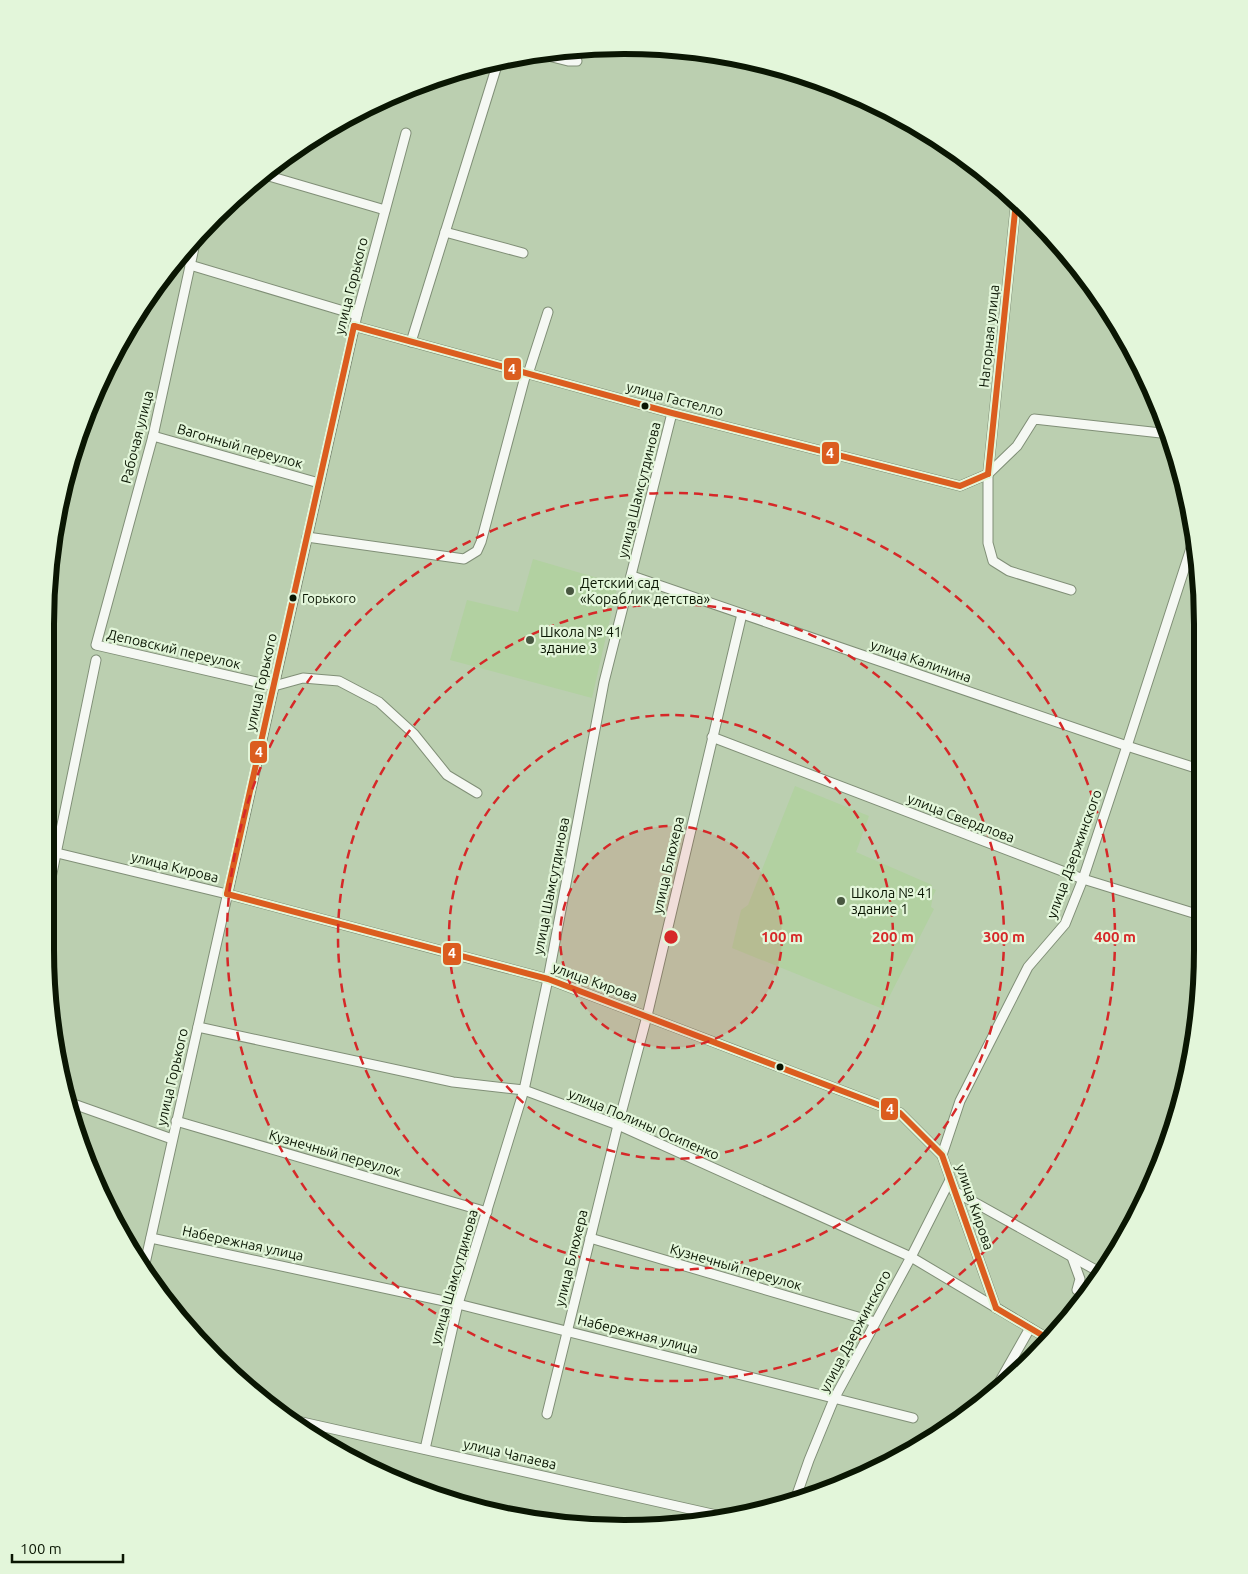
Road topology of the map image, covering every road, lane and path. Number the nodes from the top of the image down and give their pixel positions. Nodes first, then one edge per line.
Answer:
1 (557, 58) edge
2 (577, 61) dead end
3 (496, 69) edge
4 (406, 133) dead end
5 (271, 177) edge
6 (385, 210) junction
7 (1015, 210) edge
8 (445, 232) junction
9 (193, 250) edge
10 (523, 253) dead end
11 (190, 265) junction
12 (548, 312) dead end
13 (357, 314) junction
14 (354, 326) junction
15 (411, 342) junction
16 (527, 373) junction
17 (672, 413) junction
18 (1161, 433) edge
19 (153, 436) junction
20 (988, 474) junction
21 (319, 483) junction
22 (307, 537) junction
23 (1189, 553) edge
24 (632, 576) junction
25 (1071, 590) dead end
26 (742, 614) junction
27 (96, 645) joint
28 (96, 660) dead end
29 (274, 686) junction
30 (712, 738) junction
31 (1127, 746) junction
32 (1194, 767) edge
33 (477, 793) dead end
34 (57, 853) junction
35 (54, 866) edge
36 (1082, 878) junction
37 (227, 894) junction
38 (1194, 913) edge
39 (548, 979) junction
40 (647, 1016) junction
41 (198, 1027) junction
42 (524, 1090) junction
43 (75, 1104) edge
44 (176, 1121) junction
45 (618, 1125) junction
46 (172, 1138) junction
47 (942, 1156) junction
48 (950, 1180) junction
49 (954, 1191) junction
50 (487, 1212) junction
51 (150, 1238) junction
52 (590, 1238) junction
53 (1072, 1256) junction
54 (911, 1257) junction
55 (146, 1260) edge
56 (1096, 1270) edge
57 (1080, 1292) edge
58 (458, 1304) junction
59 (996, 1308) junction
60 (875, 1322) junction
61 (1030, 1328) junction
62 (568, 1330) junction
63 (1043, 1336) edge
64 (1002, 1377) edge
65 (834, 1399) junction
66 (547, 1414) dead end
67 (913, 1418) dead end
68 (312, 1427) edge
69 (425, 1449) junction
70 (797, 1493) edge
71 (709, 1513) edge

1 - 2 street
3 - 8 street
4 - 6 street, улица Горького
5 - 6 street
6 - 13 street, улица Горького
7 - 20 street, Нагорная улица
8 - 10 street
8 - 15 street
9 - 11 street, Рабочая улица
11 - 13 street
11 - 19 street, Рабочая улица
12 - 16 street
13 - 14 street, улица Горького
14 - 15 street, улица Гастелло
14 - 21 street, улица Горького
15 - 16 street, улица Гастелло
16 - 17 street, улица Гастелло
16 - 22 street
17 - 20 street, улица Гастелло
17 - 24 street, улица Шамсутдинова
18 - 20 street, улица Гастелло
19 - 21 street, Вагонный переулок
19 - 27 street, Рабочая улица
20 - 25 street
21 - 22 street, улица Горького
22 - 29 street, улица Горького
23 - 31 street, улица Дзержинского
24 - 26 street, улица Калинина
24 - 39 street, улица Шамсутдинова
26 - 30 street, улица Блюхера
26 - 31 street, улица Калинина
27 - 29 street, Деповский переулок
28 - 34 street
29 - 33 street
29 - 37 street, улица Горького
30 - 36 street, улица Свердлова
30 - 40 street, улица Блюхера
31 - 32 street, улица Калинина
31 - 36 street, улица Дзержинского
34 - 35 street
34 - 37 street, улица Кирова
36 - 38 street, улица Свердлова
36 - 47 street, улица Дзержинского
37 - 39 street, улица Кирова
37 - 41 street, улица Горького
39 - 40 street, улица Кирова
39 - 42 street, улица Шамсутдинова
40 - 45 street, улица Блюхера
40 - 47 street, улица Кирова
41 - 42 street, улица Полины Осипенко
41 - 44 street, улица Горького
42 - 45 street, улица Полины Осипенко
42 - 50 street, улица Шамсутдинова
43 - 46 street
44 - 46 street, улица Горького
44 - 50 street, Кузнечный переулок
45 - 52 street, улица Блюхера
45 - 54 street, улица Полины Осипенко
46 - 51 street, улица Горького
47 - 48 street, улица Кирова
48 - 49 street, улица Кирова
48 - 54 street, улица Дзержинского
49 - 53 street
49 - 59 street, улица Кирова
50 - 58 street, улица Шамсутдинова
51 - 55 street, улица Горького
51 - 58 street, Набережная улица
52 - 60 street, Кузнечный переулок
52 - 62 street, улица Блюхера
53 - 56 street
53 - 57 street
54 - 59 street, улица Полины Осипенко
54 - 60 street, улица Дзержинского
58 - 62 street, Набережная улица
58 - 69 street, улица Шамсутдинова
59 - 61 street, улица Полины Осипенко
60 - 65 street, улица Дзержинского
61 - 63 street, улица Полины Осипенко
61 - 64 street
62 - 65 street, Набережная улица
62 - 66 street, улица Блюхера
65 - 67 street, Набережная улица
65 - 70 street, улица Дзержинского
68 - 69 street, улица Чапаева
69 - 71 street, улица Чапаева

